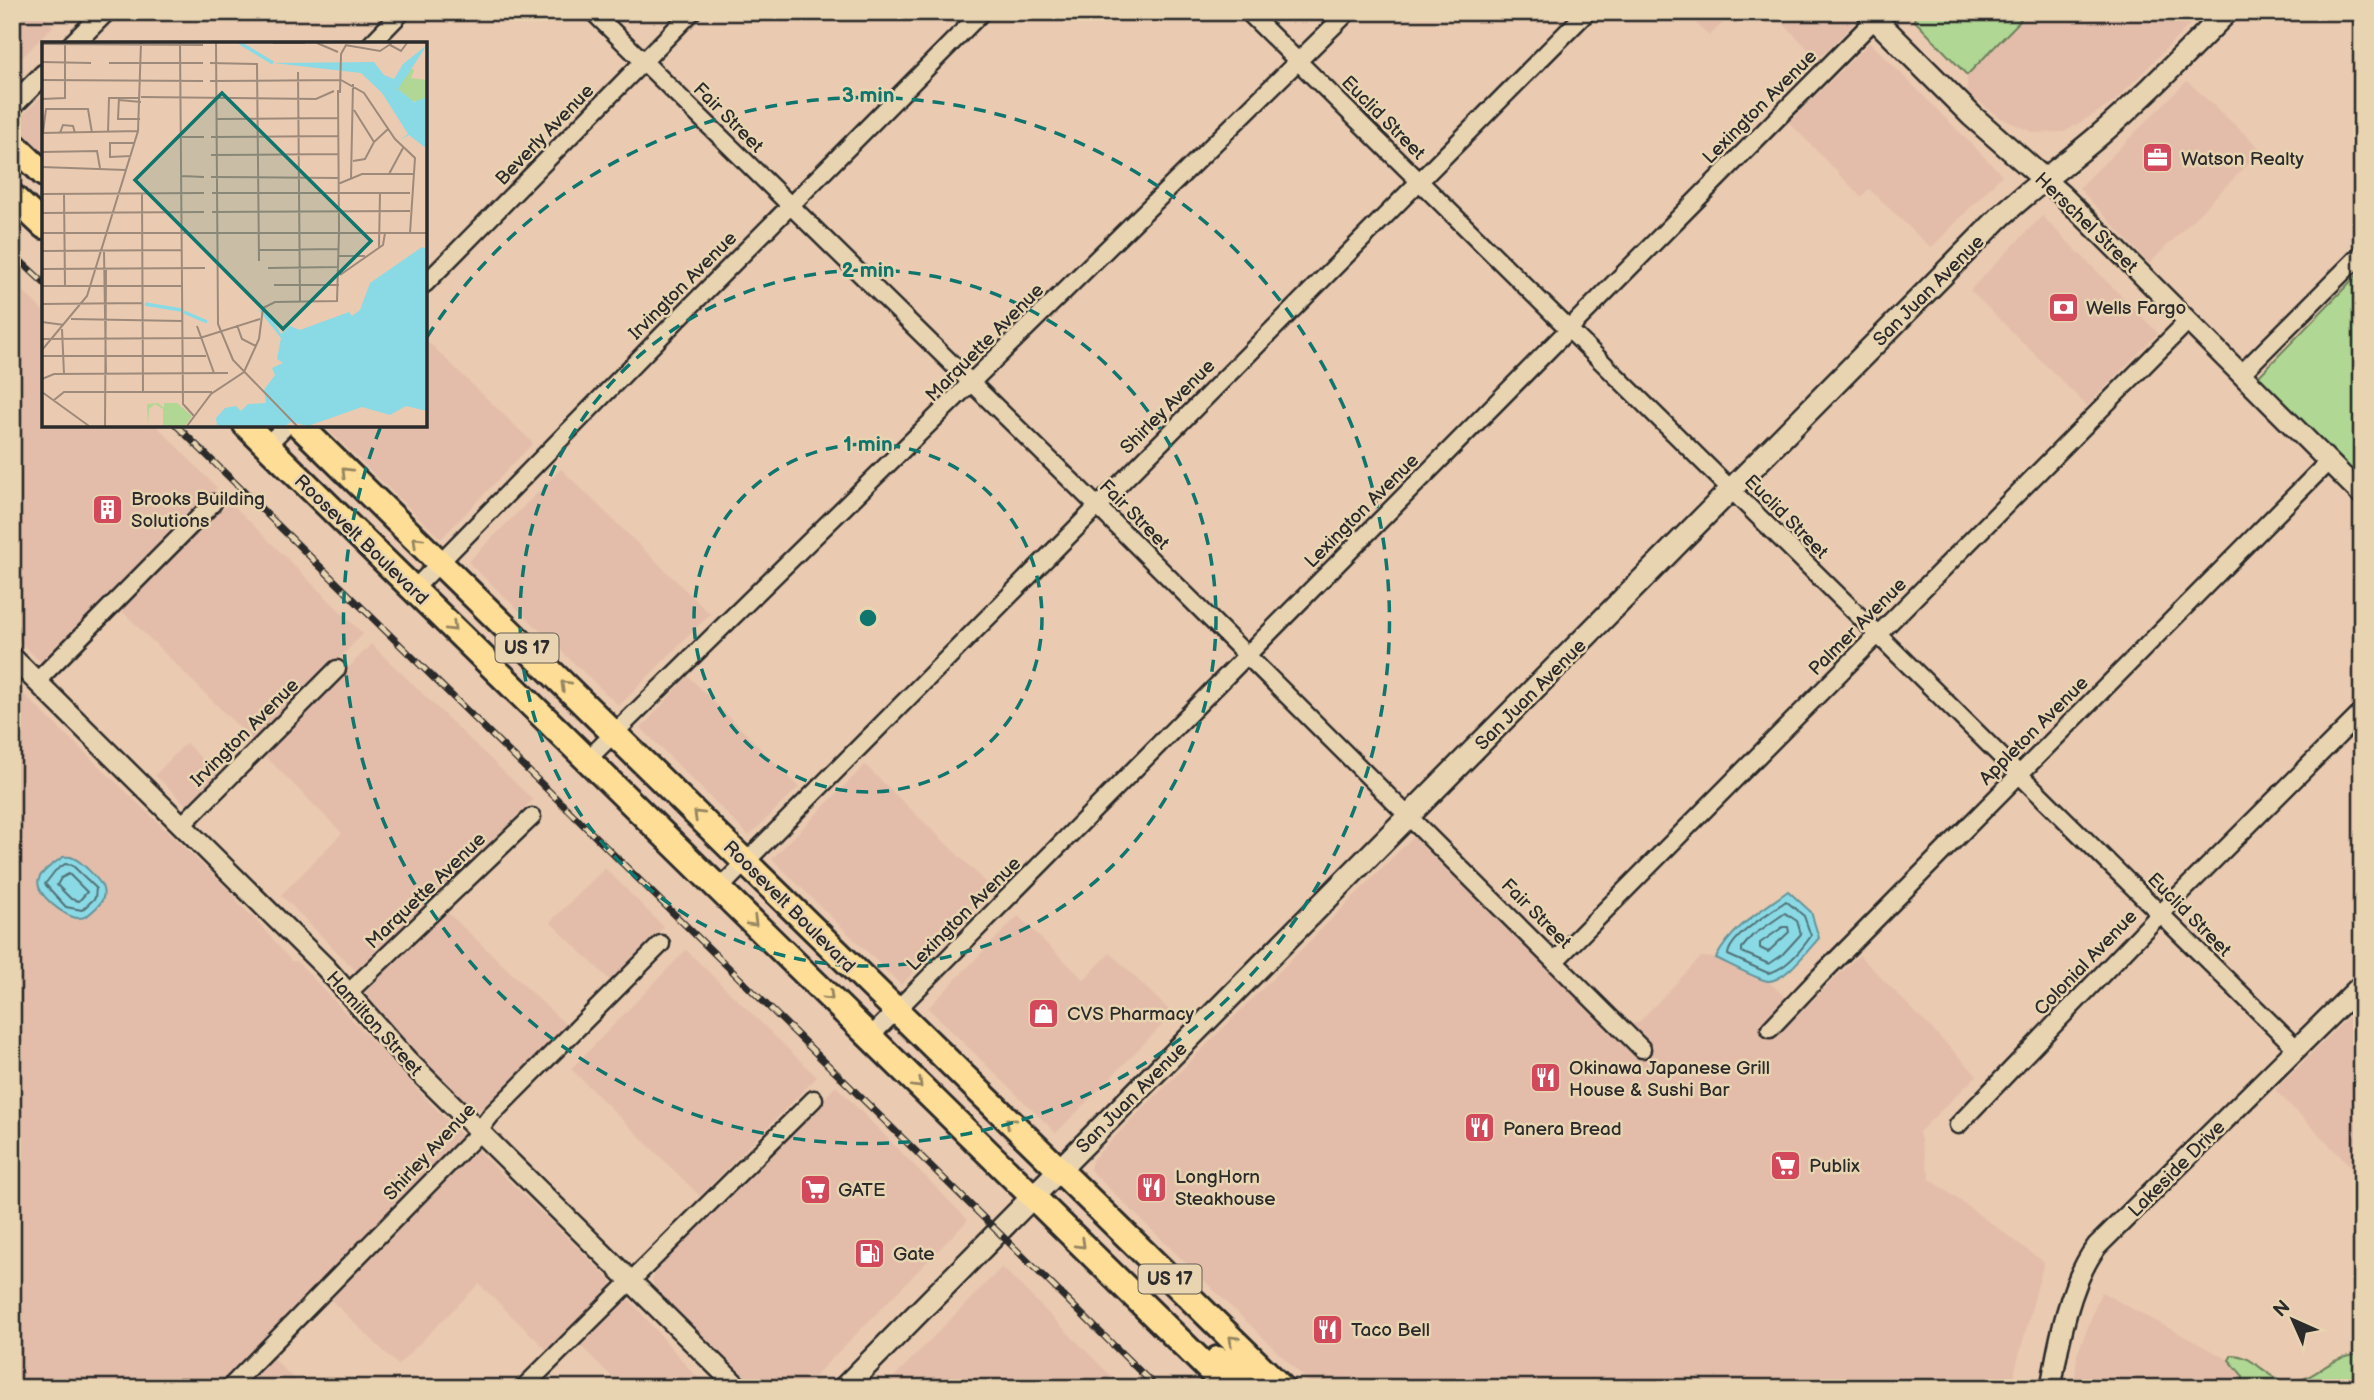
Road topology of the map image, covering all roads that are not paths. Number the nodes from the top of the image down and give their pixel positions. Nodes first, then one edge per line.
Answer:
1 (104, 12) edge
2 (402, 12) edge
3 (593, 12) edge
4 (692, 12) edge
5 (982, 12) edge
6 (1248, 12) edge
7 (1348, 12) edge
8 (1587, 12) edge
9 (2227, 12) edge
10 (1875, 15) edge
11 (76, 42) edge
12 (373, 42) edge
13 (1298, 61) junction
14 (644, 62) junction
15 (42, 76) edge
16 (12, 106) edge
17 (12, 143) edge
18 (42, 172) edge
19 (2043, 179) junction
20 (1419, 182) junction
21 (12, 195) edge
22 (791, 206) junction
23 (42, 224) edge
24 (2362, 253) edge
25 (427, 282) edge
26 (2188, 321) junction
27 (1569, 329) junction
28 (2241, 374) junction
29 (972, 383) junction
30 (248, 427) edge
31 (285, 427) edge
32 (301, 427) edge
33 (267, 445) junction
34 (2328, 462) junction
35 (1730, 490) junction
36 (2362, 495) edge
37 (213, 503) dead end
38 (1097, 506) junction
39 (439, 563) junction
40 (414, 589) junction
41 (1878, 635) junction
42 (1247, 655) junction
43 (12, 657) edge
44 (337, 669) dead end
45 (37, 681) junction
46 (2362, 712) edge
47 (614, 733) junction
48 (587, 760) junction
49 (2019, 775) junction
50 (1410, 816) junction
51 (532, 817) dead end
52 (182, 825) junction
53 (747, 863) junction
54 (719, 889) junction
55 (2160, 914) junction
56 (661, 944) dead end
57 (1555, 961) junction
58 (2362, 984) edge
59 (348, 993) junction
60 (896, 1011) junction
61 (1770, 1029) dead end
62 (870, 1037) junction
63 (1642, 1049) dead end
64 (2297, 1049) junction
65 (814, 1099) dead end
66 (1958, 1125) dead end
67 (479, 1131) junction
68 (1059, 1170) junction
69 (1032, 1196) junction
70 (632, 1281) junction
71 (1188, 1349) junction
72 (229, 1388) edge
73 (523, 1388) edge
74 (739, 1388) edge
75 (844, 1388) edge
76 (1228, 1388) edge
77 (1252, 1388) edge
78 (1282, 1388) edge
79 (2051, 1388) edge

1 - 11 street
2 - 12 street
3 - 14 street, Fair Street
4 - 14 street, Beverly Avenue
5 - 22 street, Irvington Avenue
6 - 13 street, Euclid Street
7 - 13 street, Marquette Avenue
8 - 20 street, Shirley Avenue
9 - 19 main road, San Juan Avenue
10 - 19 main road, Herschel Street
10 - 27 street, Lexington Avenue
13 - 20 street, Euclid Street
13 - 29 street, Marquette Avenue
14 - 22 street, Fair Street
14 - 25 street, Beverly Avenue
15 - 16 street
17 - 18 highway
19 - 26 street, Herschel Street
19 - 35 main road, San Juan Avenue
20 - 27 street, Euclid Street
20 - 38 street, Shirley Avenue
21 - 23 highway
22 - 29 street, Fair Street
22 - 39 street, Irvington Avenue
24 - 28 street
26 - 28 street, Herschel Street
26 - 41 street, Palmer Avenue
27 - 35 street, Euclid Street
27 - 42 street, Lexington Avenue
28 - 34 street, Herschel Street
29 - 38 street, Fair Street
29 - 47 street, Marquette Avenue
30 - 33 highway, Roosevelt Boulevard / US 17
31 - 33 street
39 -> 32 highway, Roosevelt Boulevard / US 17
33 - 40 highway, Roosevelt Boulevard / US 17
34 - 36 street, Herschel Street
34 - 49 street, Appleton Avenue
35 - 41 street, Euclid Street
35 - 50 main road, San Juan Avenue
37 - 45 street
38 - 42 street, Fair Street
38 - 53 street, Shirley Avenue
39 - 40 street, Irvington Avenue
47 -> 39 highway, Roosevelt Boulevard / US 17
40 -> 48 highway, Roosevelt Boulevard / US 17
41 - 49 street, Euclid Street
41 - 57 street, Palmer Avenue
42 - 50 street, Fair Street
42 - 60 street, Lexington Avenue
43 - 45 street, Hamilton Street
44 - 52 street, Irvington Avenue
45 - 52 street, Hamilton Street
46 - 55 street, Colonial Avenue
47 - 48 street, Marquette Avenue
53 -> 47 highway, Roosevelt Boulevard / US 17
48 - 54 highway, Roosevelt Boulevard / US 17
49 - 55 street, Euclid Street
49 - 61 street, Appleton Avenue
50 - 57 street, Fair Street
50 - 68 main road, San Juan Avenue
51 - 59 street, Marquette Avenue
52 - 59 street, Hamilton Street
53 - 54 street, Shirley Avenue
53 - 60 highway, Roosevelt Boulevard / US 17
54 -> 62 highway, Roosevelt Boulevard / US 17
55 - 64 street, Euclid Street
55 - 66 street, Colonial Avenue
56 - 67 street, Shirley Avenue
57 - 63 street, Fair Street
58 - 64 street, Lakeside Drive
59 - 67 street, Hamilton Street
60 - 62 street, Lexington Avenue
68 -> 60 highway, Roosevelt Boulevard / US 17
62 -> 69 highway, Roosevelt Boulevard / US 17
64 - 79 street, Lakeside Drive
65 - 70 street
67 - 70 street, Hamilton Street
67 - 72 street, Shirley Avenue
68 - 69 main road, San Juan Avenue
78 -> 68 highway, Roosevelt Boulevard / US 17
69 -> 71 highway, Roosevelt Boulevard / US 17
69 - 75 main road, San Juan Avenue
70 - 73 street
70 - 74 street, Hamilton Street
71 - 76 highway, Roosevelt Boulevard / US 17
71 - 77 highway

